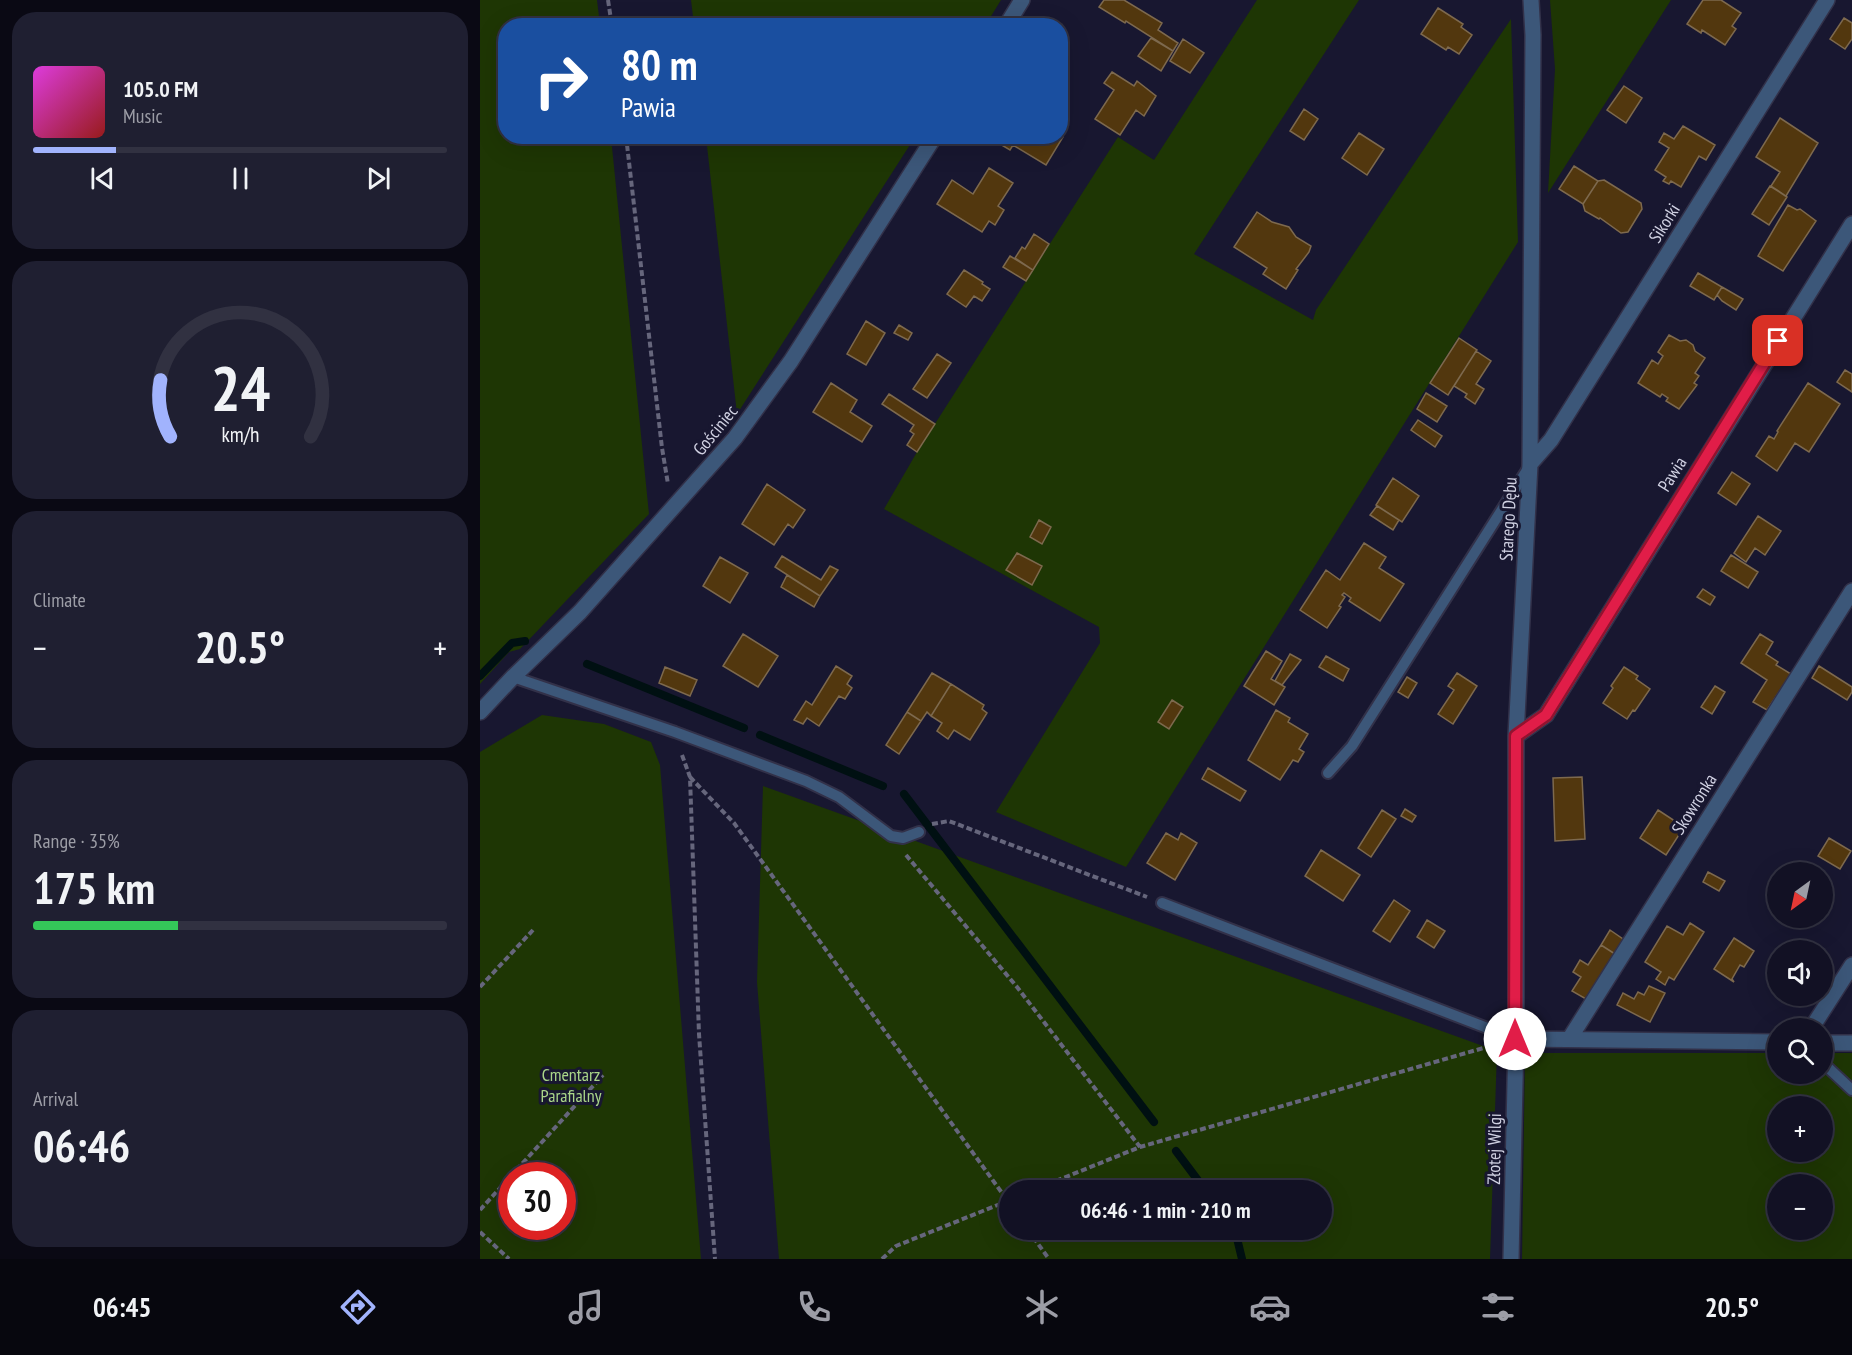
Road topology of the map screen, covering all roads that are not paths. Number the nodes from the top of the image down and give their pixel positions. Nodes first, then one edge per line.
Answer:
1 (1022, 0) edge
2 (1531, 0) edge
3 (1827, 0) edge
4 (1011, 18) edge
5 (930, 144) edge
6 (1852, 224) edge
7 (1530, 464) junction
8 (1852, 591) edge
9 (513, 677) junction
10 (480, 712) edge
11 (1516, 736) junction
12 (1328, 773) dead end
13 (919, 832) dead end
14 (1162, 903) road end
15 (1852, 965) edge
16 (1818, 1018) edge
17 (1570, 1038) junction
18 (1515, 1039) junction
19 (1767, 1042) edge
20 (1833, 1043) edge
21 (1852, 1043) edge
22 (1833, 1072) edge
23 (1852, 1090) edge
24 (1511, 1259) edge

1 - 4 street
2 - 7 street, Starego Dębu
3 - 7 street, Sikorki
5 - 9 street, Gościniec
6 - 11 street, Pawia
7 - 11 street, Starego Dębu
7 - 12 lane
8 - 17 street, Skowronka
9 - 10 street, Gościniec
9 - 13 lane
11 - 18 street, Starego Dębu
14 - 18 lane
15 - 16 street
17 - 18 street
17 - 19 street
18 - 24 street, Złotej Wilgi
20 - 21 street
22 - 23 lane

